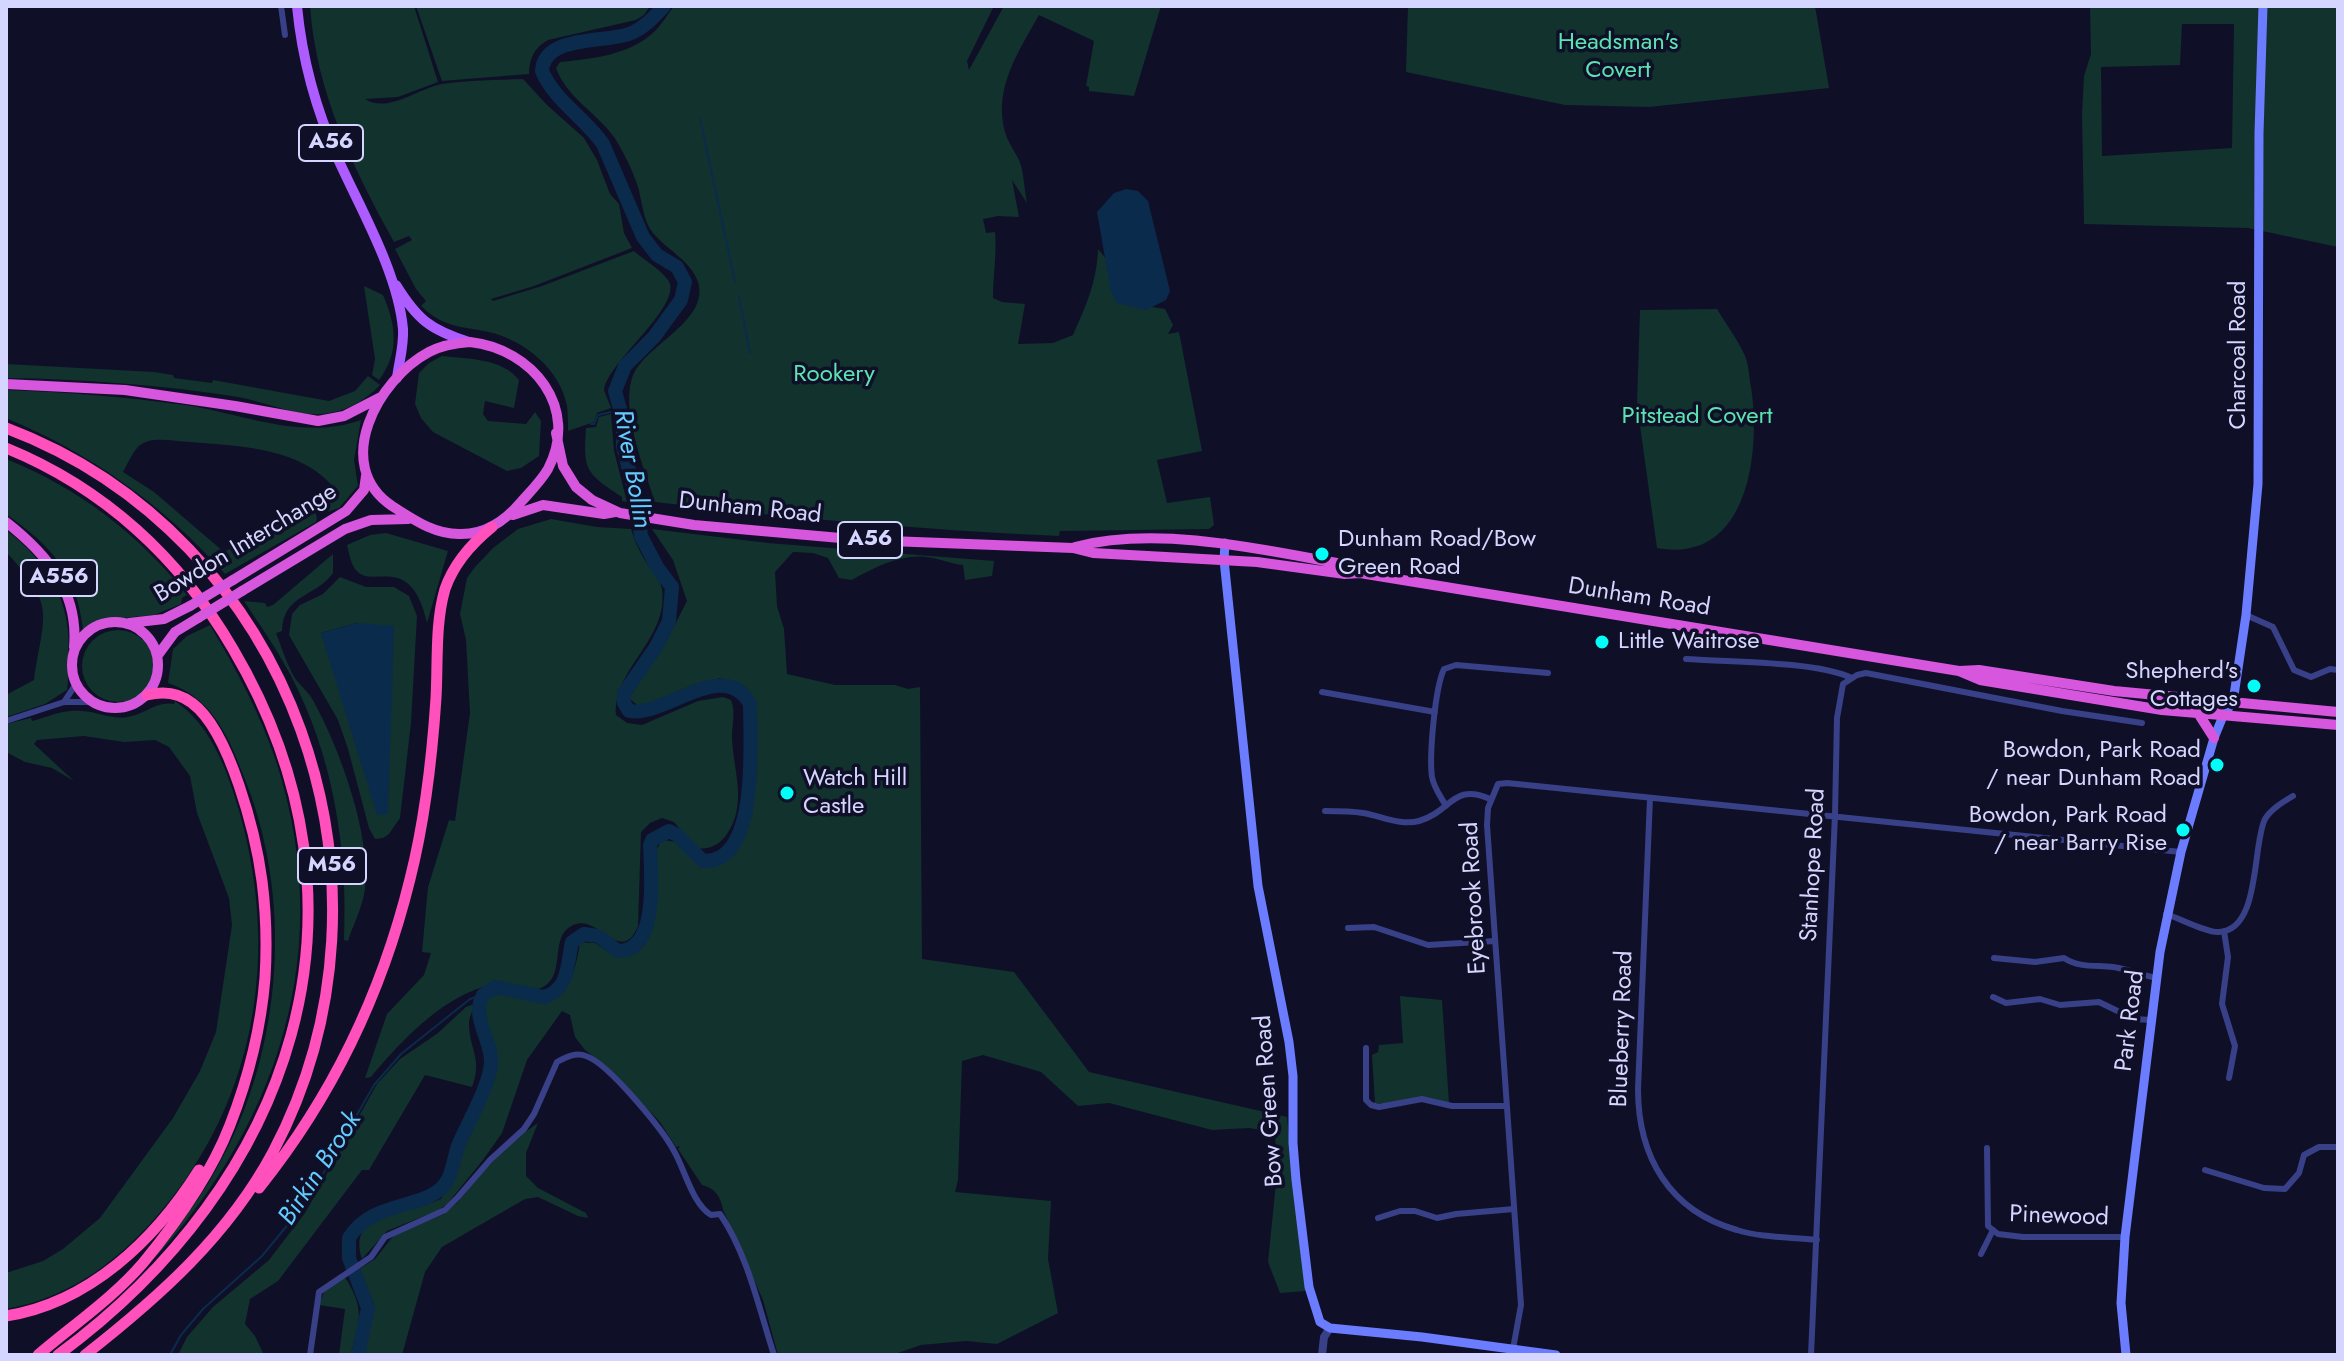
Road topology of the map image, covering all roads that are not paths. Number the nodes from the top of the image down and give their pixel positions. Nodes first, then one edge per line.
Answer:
1 (281, 6) edge
2 (297, 6) edge
3 (2263, 6) edge
4 (285, 35) dead end
5 (388, 273) junction
6 (470, 342) junction
7 (397, 378) junction
8 (6, 384) edge
9 (383, 396) junction
10 (6, 428) edge
11 (556, 433) junction
12 (6, 448) edge
13 (366, 470) junction
14 (618, 513) junction
15 (509, 517) junction
16 (410, 519) junction
17 (6, 522) edge
18 (492, 527) junction
19 (1225, 543) junction
20 (1073, 548) junction
21 (1224, 560) junction
22 (1360, 573) junction
23 (2246, 615) junction
24 (123, 622) junction
25 (73, 653) junction
26 (158, 655) junction
27 (1686, 659) dead end
28 (2338, 670) edge
29 (1959, 671) junction
30 (1548, 673) dead end
31 (1852, 678) junction
32 (76, 684) junction
33 (1322, 692) dead end
34 (147, 695) junction
35 (2182, 698) junction
36 (64, 702) junction
37 (93, 702) junction
38 (2233, 702) junction
39 (1435, 712) junction
40 (2338, 712) edge
41 (2198, 713) junction
42 (2223, 716) junction
43 (2268, 718) junction
44 (6, 721) edge
45 (2142, 723) dead end
46 (2338, 725) edge
47 (2214, 738) junction
48 (2293, 796) dead end
49 (1650, 798) junction
50 (1490, 799) junction
51 (1446, 806) junction
52 (1325, 811) dead end
53 (1835, 815) junction
54 (2181, 852) junction
55 (2166, 914) junction
56 (1348, 928) dead end
57 (2224, 931) junction
58 (1495, 941) junction
59 (1994, 958) dead end
60 (2157, 978) junction
61 (1993, 997) dead end
62 (2151, 1020) junction
63 (1366, 1048) dead end
64 (2229, 1078) dead end
65 (242, 1084) junction
66 (1506, 1106) junction
67 (2338, 1147) edge
68 (1987, 1148) dead end
69 (2205, 1170) dead end
70 (1514, 1209) junction
71 (1378, 1218) dead end
72 (230, 1219) junction
73 (1993, 1230) junction
74 (2125, 1237) junction
75 (1817, 1240) junction
76 (1981, 1254) dead end
77 (6, 1316) edge
78 (1330, 1328) junction
79 (1513, 1349) junction
80 (38, 1355) edge
81 (58, 1355) edge
82 (85, 1355) edge
83 (310, 1355) edge
84 (774, 1355) edge
85 (1322, 1355) edge
86 (1556, 1355) edge
87 (1811, 1355) edge
88 (2126, 1355) edge

1 - 4 street
2 - 5 main road, A56
3 - 23 main road, Charcoal Road
5 - 6 main road, A56
5 - 7 main road, A56
6 - 7 highway, A56
6 - 11 highway, A56
7 - 9 highway, A56
8 - 9 highway
9 - 13 highway, A56
10 - 72 highway, M56
11 - 14 highway, Dunham Road / A56
11 - 15 highway, A56
12 - 81 highway, M56
13 - 16 highway, A56
13 - 24 highway, Bowdon Interchange / A56, bridge
14 - 15 highway, Dunham Road / A56
14 - 20 highway, Dunham Road / A56
15 - 18 highway, A56
16 - 18 highway, A56
16 - 26 highway, Bowdon Interchange / A56, bridge
17 - 25 highway, A556
18 - 72 highway
19 - 20 highway, Dunham Road / A56
19 - 21 main road, Bow Green Road
19 - 22 highway, Dunham Road / A56
20 - 21 highway, Dunham Road / A56
21 - 22 highway, Dunham Road / A56
21 - 78 main road, Bow Green Road
22 - 29 highway, Dunham Road / A56
23 - 28 street
23 - 38 main road, Charcoal Road
24 - 25 highway, A56
24 - 26 highway
25 - 32 highway
26 - 34 highway, A56
27 - 31 street
29 - 35 highway, Dunham Road / A56
29 - 41 highway, Dunham Road / A56
30 - 39 street
31 - 45 street
31 - 53 street, Stanhope Road
32 - 36 street
32 - 37 highway
33 - 39 street
34 - 37 highway
34 - 65 highway
35 - 38 highway, Dunham Road / A56
35 - 42 highway
36 - 37 street
36 - 44 street
38 - 40 highway, Dunham Road / A56
38 - 42 main road, Park Road
38 - 43 highway
39 - 51 street
41 - 42 highway, Dunham Road / A56
41 - 47 highway
42 - 43 highway, Dunham Road / A56
42 - 47 main road, Park Road
43 - 46 highway, Dunham Road / A56
47 - 54 main road, Park Road
48 - 57 street
49 - 50 street, Eyebrook Road
49 - 53 street, Eyebrook Road
49 - 75 street, Blueberry Road
50 - 51 street
50 - 58 street, Eyebrook Road
51 - 52 street
53 - 54 street, Eyebrook Road
53 - 75 street, Stanhope Road
54 - 55 main road, Park Road
55 - 57 street
55 - 60 main road, Park Road
56 - 58 street
57 - 64 street
58 - 66 street, Eyebrook Road
59 - 60 street
60 - 62 main road, Park Road
61 - 62 street
62 - 74 main road, Park Road
63 - 66 street
65 - 77 highway
65 - 80 highway
66 - 70 street, Eyebrook Road
67 - 69 street
68 - 73 street, Pinewood
70 - 71 street
70 - 79 street, Eyebrook Road
72 - 82 highway, M56
73 - 74 street, Pinewood
73 - 76 street, Pinewood
74 - 88 main road, Park Road
75 - 87 street, Stanhope Road
78 - 79 main road
78 - 85 street
79 - 86 main road
83 - 84 street

